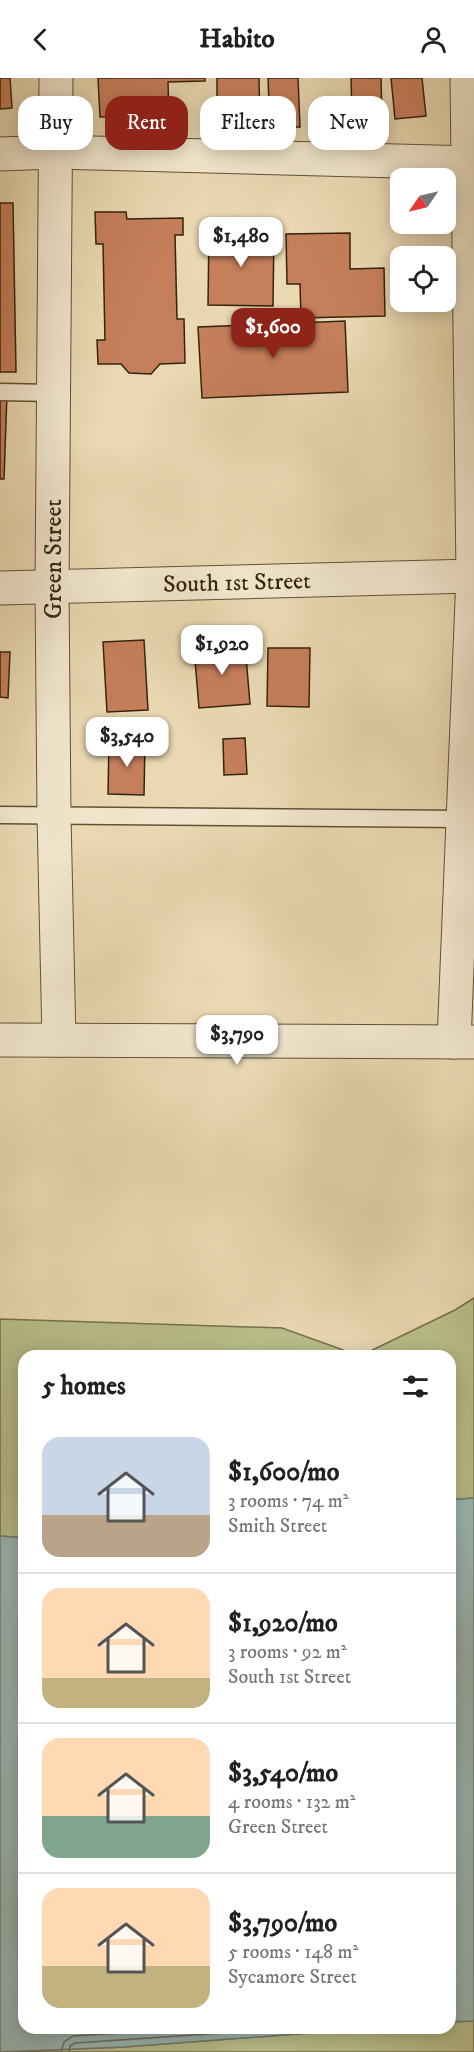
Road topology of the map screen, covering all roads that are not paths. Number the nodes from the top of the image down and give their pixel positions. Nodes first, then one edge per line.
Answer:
1 (56, 78) edge
2 (467, 78) edge
3 (55, 152) junction
4 (0, 154) edge
5 (470, 163) edge
6 (472, 382) edge
7 (0, 392) edge
8 (53, 393) junction
9 (473, 576) edge
10 (52, 587) junction
11 (0, 588) edge
12 (0, 815) edge
13 (54, 816) junction
14 (462, 819) junction
15 (0, 1040) edge
16 (59, 1040) junction
17 (464, 1042) edge

1 - 3 street, Green Street
2 - 5 street
3 - 4 street
3 - 5 street
3 - 8 street, Green Street
5 - 6 street
6 - 9 street
7 - 8 lane
8 - 10 street, Green Street
9 - 10 street, South 1st Street
9 - 14 street
10 - 11 street, South 1st Street
10 - 13 street, Green Street
12 - 13 lane
13 - 14 lane
13 - 16 street, Green Street
14 - 17 street
15 - 16 street
16 - 17 street

